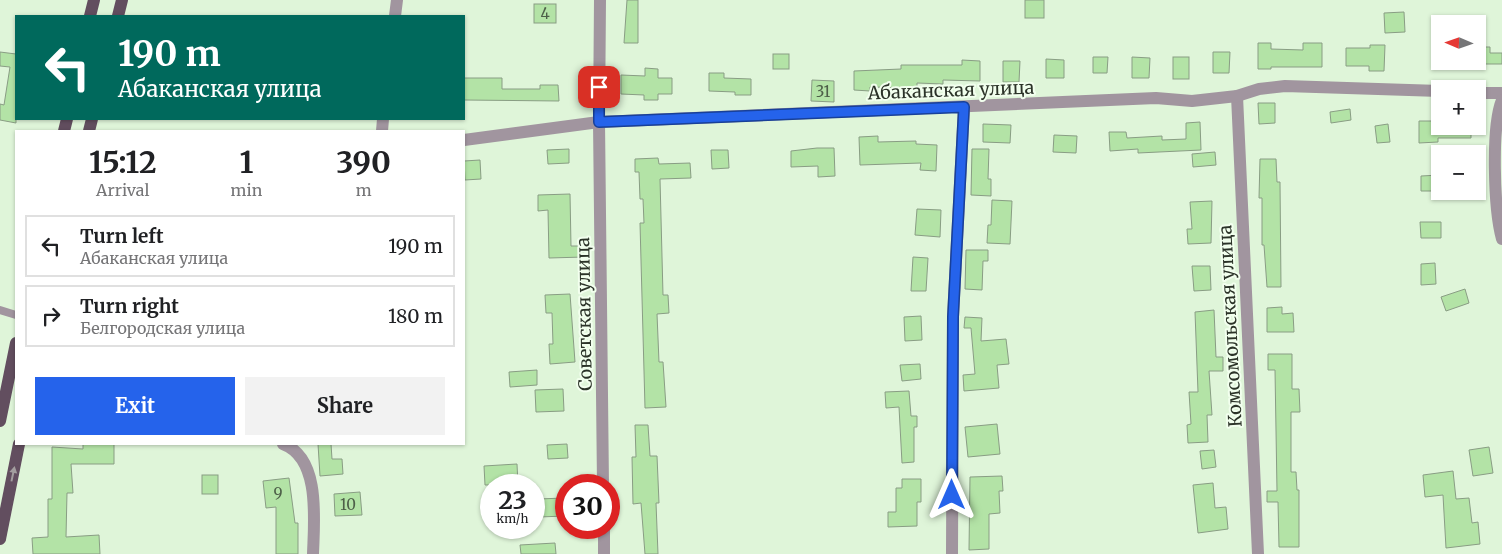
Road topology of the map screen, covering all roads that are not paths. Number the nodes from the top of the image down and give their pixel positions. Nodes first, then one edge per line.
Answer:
1 (94, 0) edge
2 (122, 0) edge
3 (397, 0) edge
4 (600, 0) edge
5 (90, 15) edge
6 (118, 15) edge
7 (395, 15) edge
8 (1431, 91) edge
9 (1486, 92) edge
10 (1502, 93) edge
11 (1237, 96) junction
12 (1502, 100) edge
13 (964, 107) junction
14 (599, 122) junction
15 (465, 140) edge
16 (1502, 240) edge
17 (0, 310) edge
18 (15, 315) edge
19 (15, 348) edge
20 (0, 421) edge
21 (19, 445) edge
22 (286, 445) edge
23 (603, 474) edge
24 (0, 539) edge
25 (604, 539) edge
26 (313, 554) edge
27 (604, 554) edge
28 (952, 554) edge
29 (1258, 554) edge

1 - 5 main road
2 - 6 main road
3 - 7 street
4 - 14 street, Советская улица
8 - 11 street, Абаканская улица
9 - 10 street
11 - 13 street, Абаканская улица
11 - 29 street, Комсомольская улица
12 - 16 street
13 - 14 street, Абаканская улица
13 - 28 street
14 - 15 street, Абаканская улица
14 - 23 street, Советская улица
17 - 18 lane
19 - 20 main road
24 -> 21 main road
22 - 26 street
25 - 27 street

